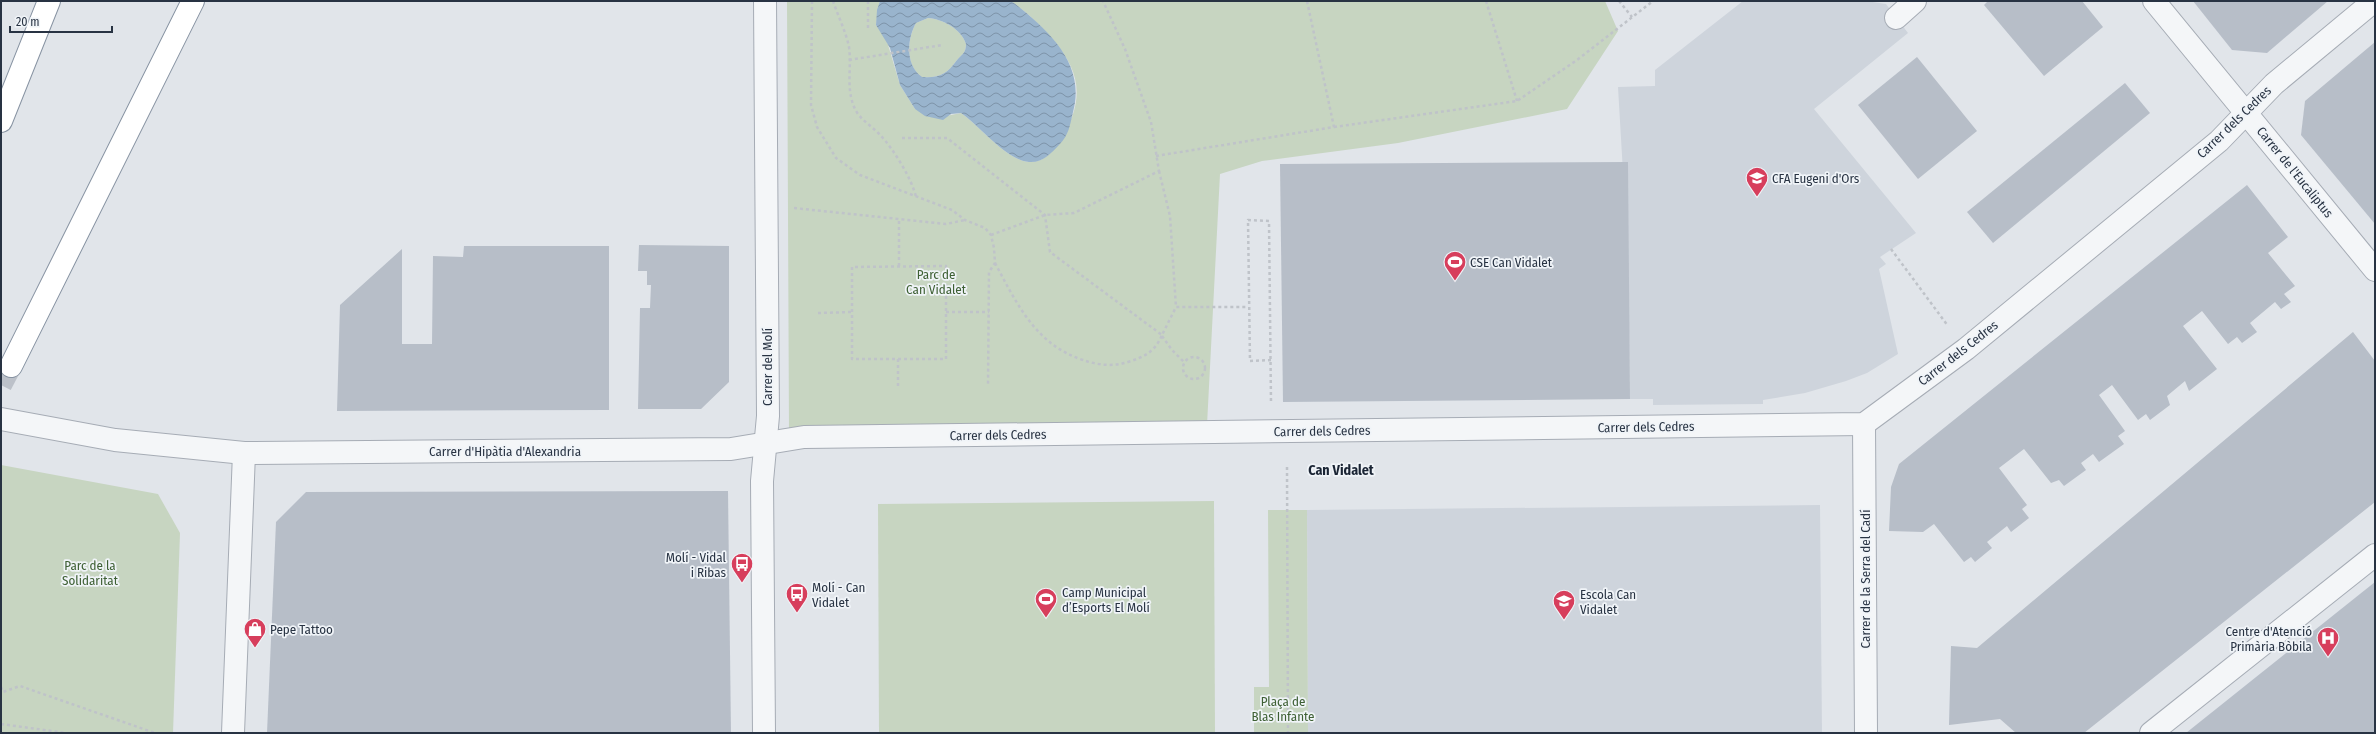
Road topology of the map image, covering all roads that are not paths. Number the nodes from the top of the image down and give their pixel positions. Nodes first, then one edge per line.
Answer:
1 (48, 1) edge
2 (193, 1) edge
3 (765, 1) edge
4 (1915, 1) edge
5 (2154, 1) edge
6 (2374, 1) edge
7 (1896, 18) dead end
8 (2246, 113) junction
9 (1, 121) edge
10 (2375, 270) edge
11 (11, 366) tunnel mouth
12 (1, 420) edge
13 (1864, 424) junction
14 (765, 444) junction
15 (244, 453) junction
16 (2375, 555) edge
17 (233, 733) edge
18 (764, 733) edge
19 (1866, 733) edge
20 (2151, 733) edge

1 - 9 highway
2 - 11 highway
3 - 14 street, Carrer del Molí
4 - 7 street
5 - 8 street, Carrer de l'Eucaliptus
6 - 8 street, Carrer dels Cedres
8 - 10 street, Carrer de l'Eucaliptus
8 - 13 street, Carrer dels Cedres
12 - 15 street, Carrer d'Hipàtia d'Alexandria
13 - 14 street, Carrer dels Cedres
13 - 19 street, Carrer de la Serra del Cadí
14 - 15 street, Carrer d'Hipàtia d'Alexandria
14 - 18 street, Carrer del Molí
15 - 17 street
16 - 20 street

